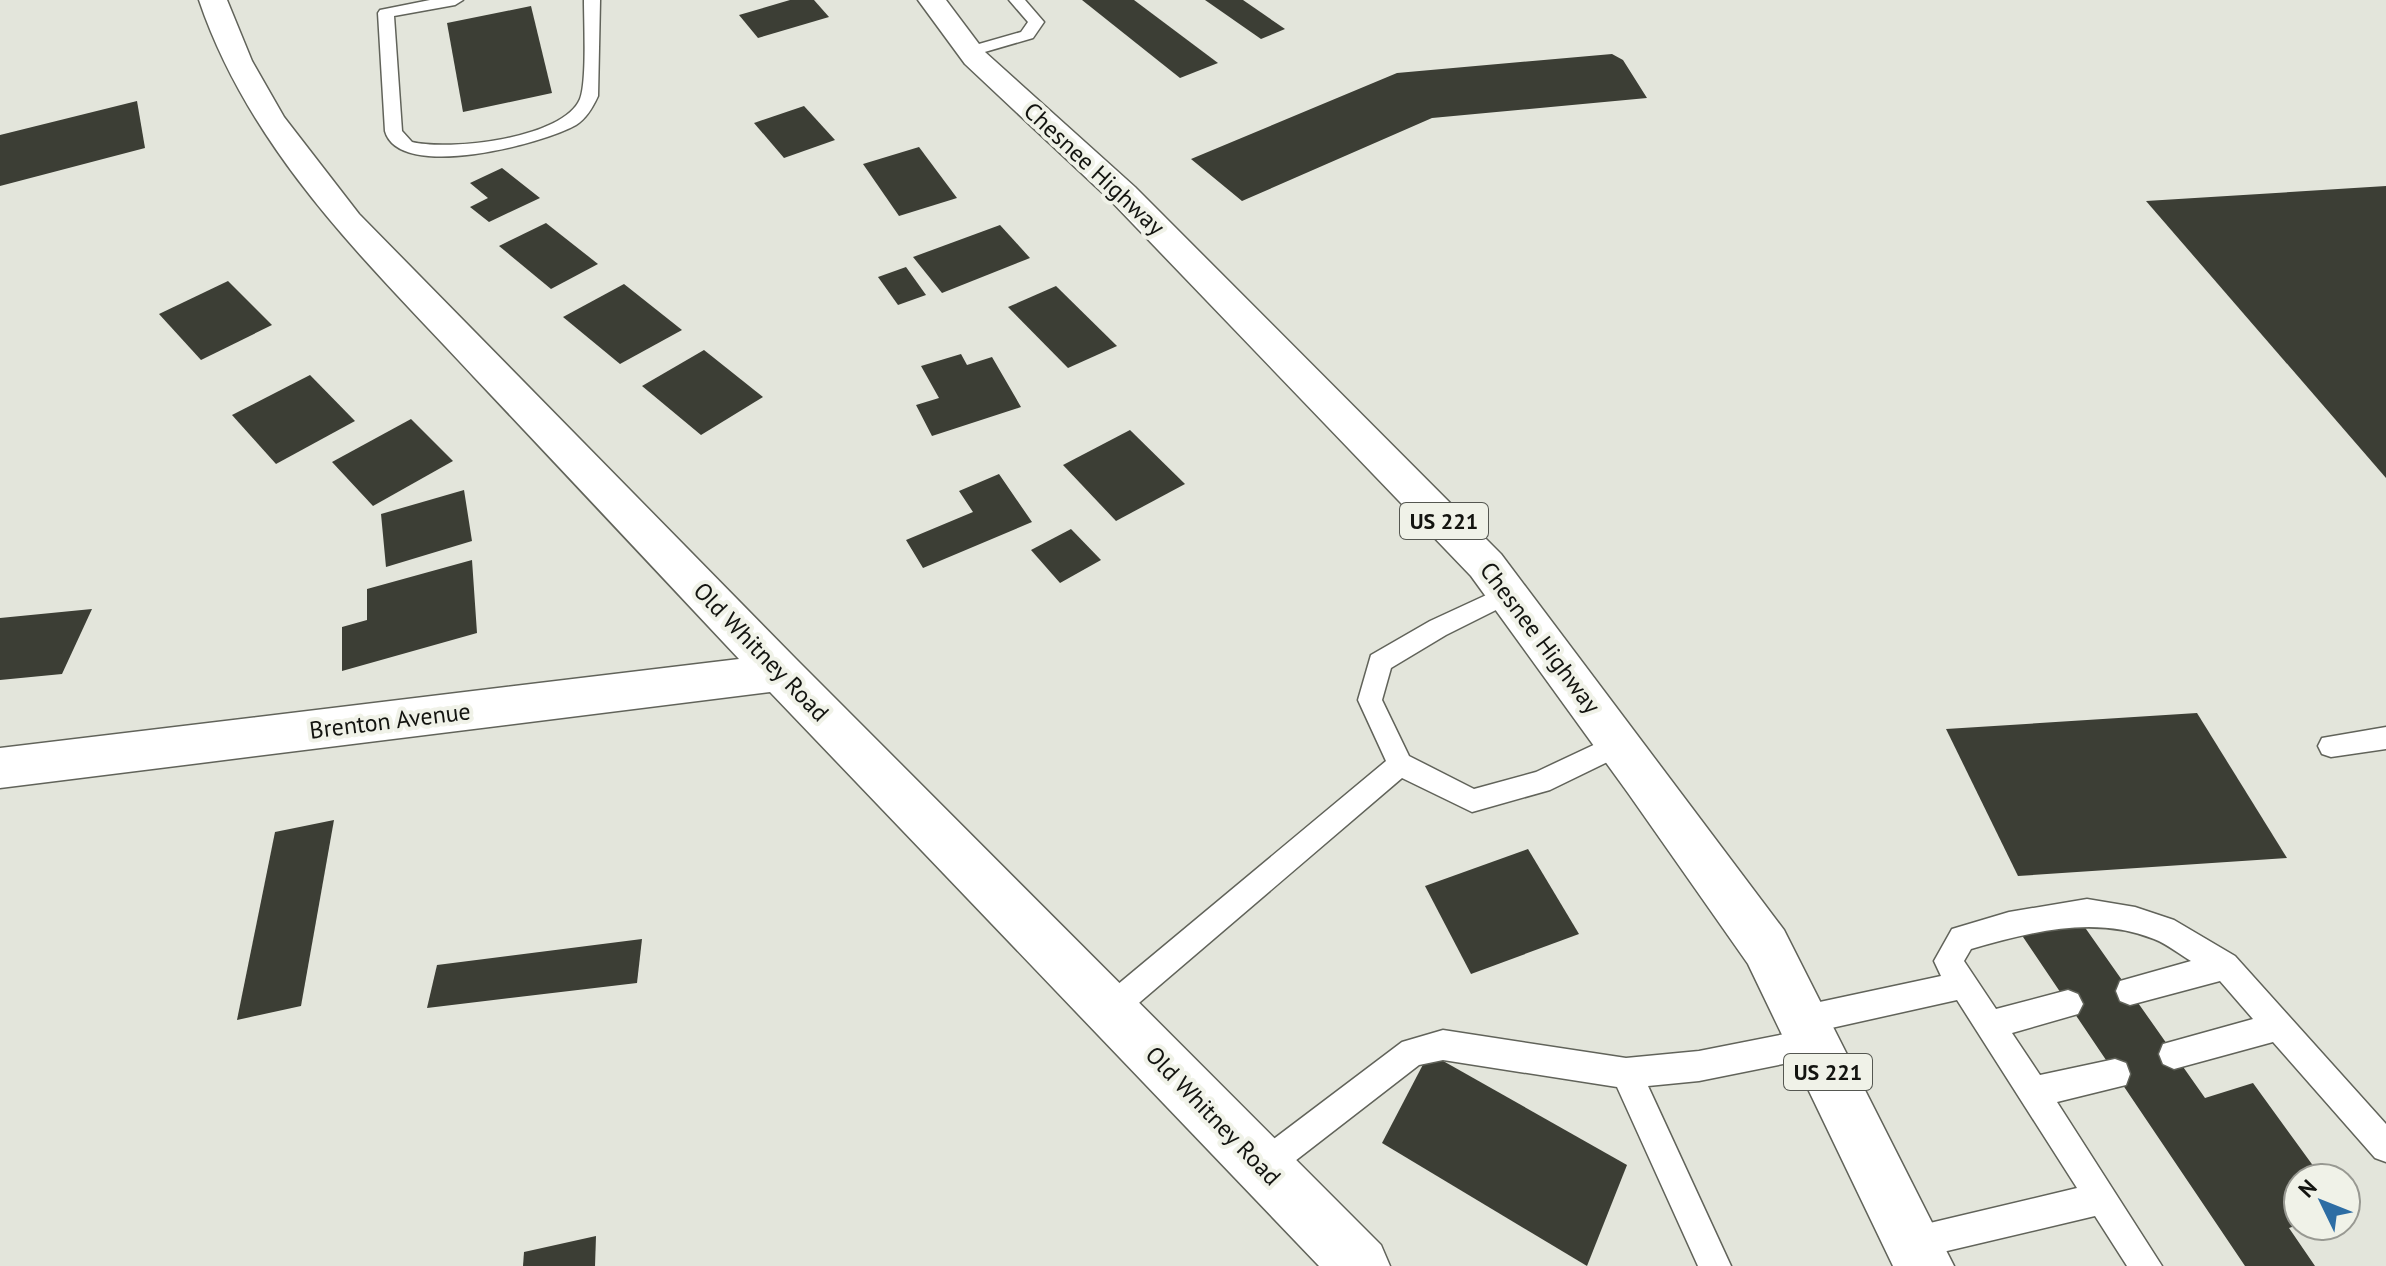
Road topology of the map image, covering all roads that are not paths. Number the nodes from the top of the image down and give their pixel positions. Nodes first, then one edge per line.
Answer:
1 (213, 0) edge
2 (455, 0) edge
3 (592, 0) edge
4 (932, 0) edge
5 (1017, 0) edge
6 (971, 51) junction
7 (1508, 594) junction
8 (780, 672) junction
9 (2386, 738) edge
10 (1619, 744) junction
11 (2331, 746) dead end
12 (1400, 764) junction
13 (0, 768) edge
14 (2225, 966) junction
15 (1964, 985) junction
16 (2130, 991) dead end
17 (2068, 1004) dead end
18 (1109, 1010) junction
19 (1989, 1025) junction
20 (2279, 1026) junction
21 (1807, 1031) junction
22 (2174, 1054) dead end
23 (1626, 1073) junction
24 (2115, 1074) dead end
25 (2033, 1092) junction
26 (2386, 1147) edge
27 (1262, 1167) junction
28 (2103, 1198) junction
29 (1918, 1254) edge
30 (1360, 1266) edge
31 (1715, 1266) edge
32 (2146, 1266) edge

1 - 8 street, Old Whitney Road
2 - 3 lane
4 - 6 street, Chesnee Highway / US 221
5 - 6 lane
6 - 7 street, Chesnee Highway / US 221
7 - 10 street, Chesnee Highway / US 221
7 - 12 lane
8 - 13 street, Brenton Avenue
8 - 18 street, Old Whitney Road
9 - 11 lane
10 - 12 lane
10 - 21 street, Chesnee Highway / US 221
12 - 18 lane
14 - 15 lane
14 - 16 lane
14 - 20 lane
15 - 19 lane
15 - 21 lane
17 - 19 lane
18 - 27 street, Old Whitney Road
19 - 25 lane
20 - 22 lane
20 - 26 lane
21 - 23 lane
21 - 29 street, Chesnee Highway / US 221
23 - 27 lane
23 - 31 lane
24 - 25 lane
25 - 28 lane
27 - 30 street, Old Whitney Road
28 - 29 lane
28 - 32 lane

